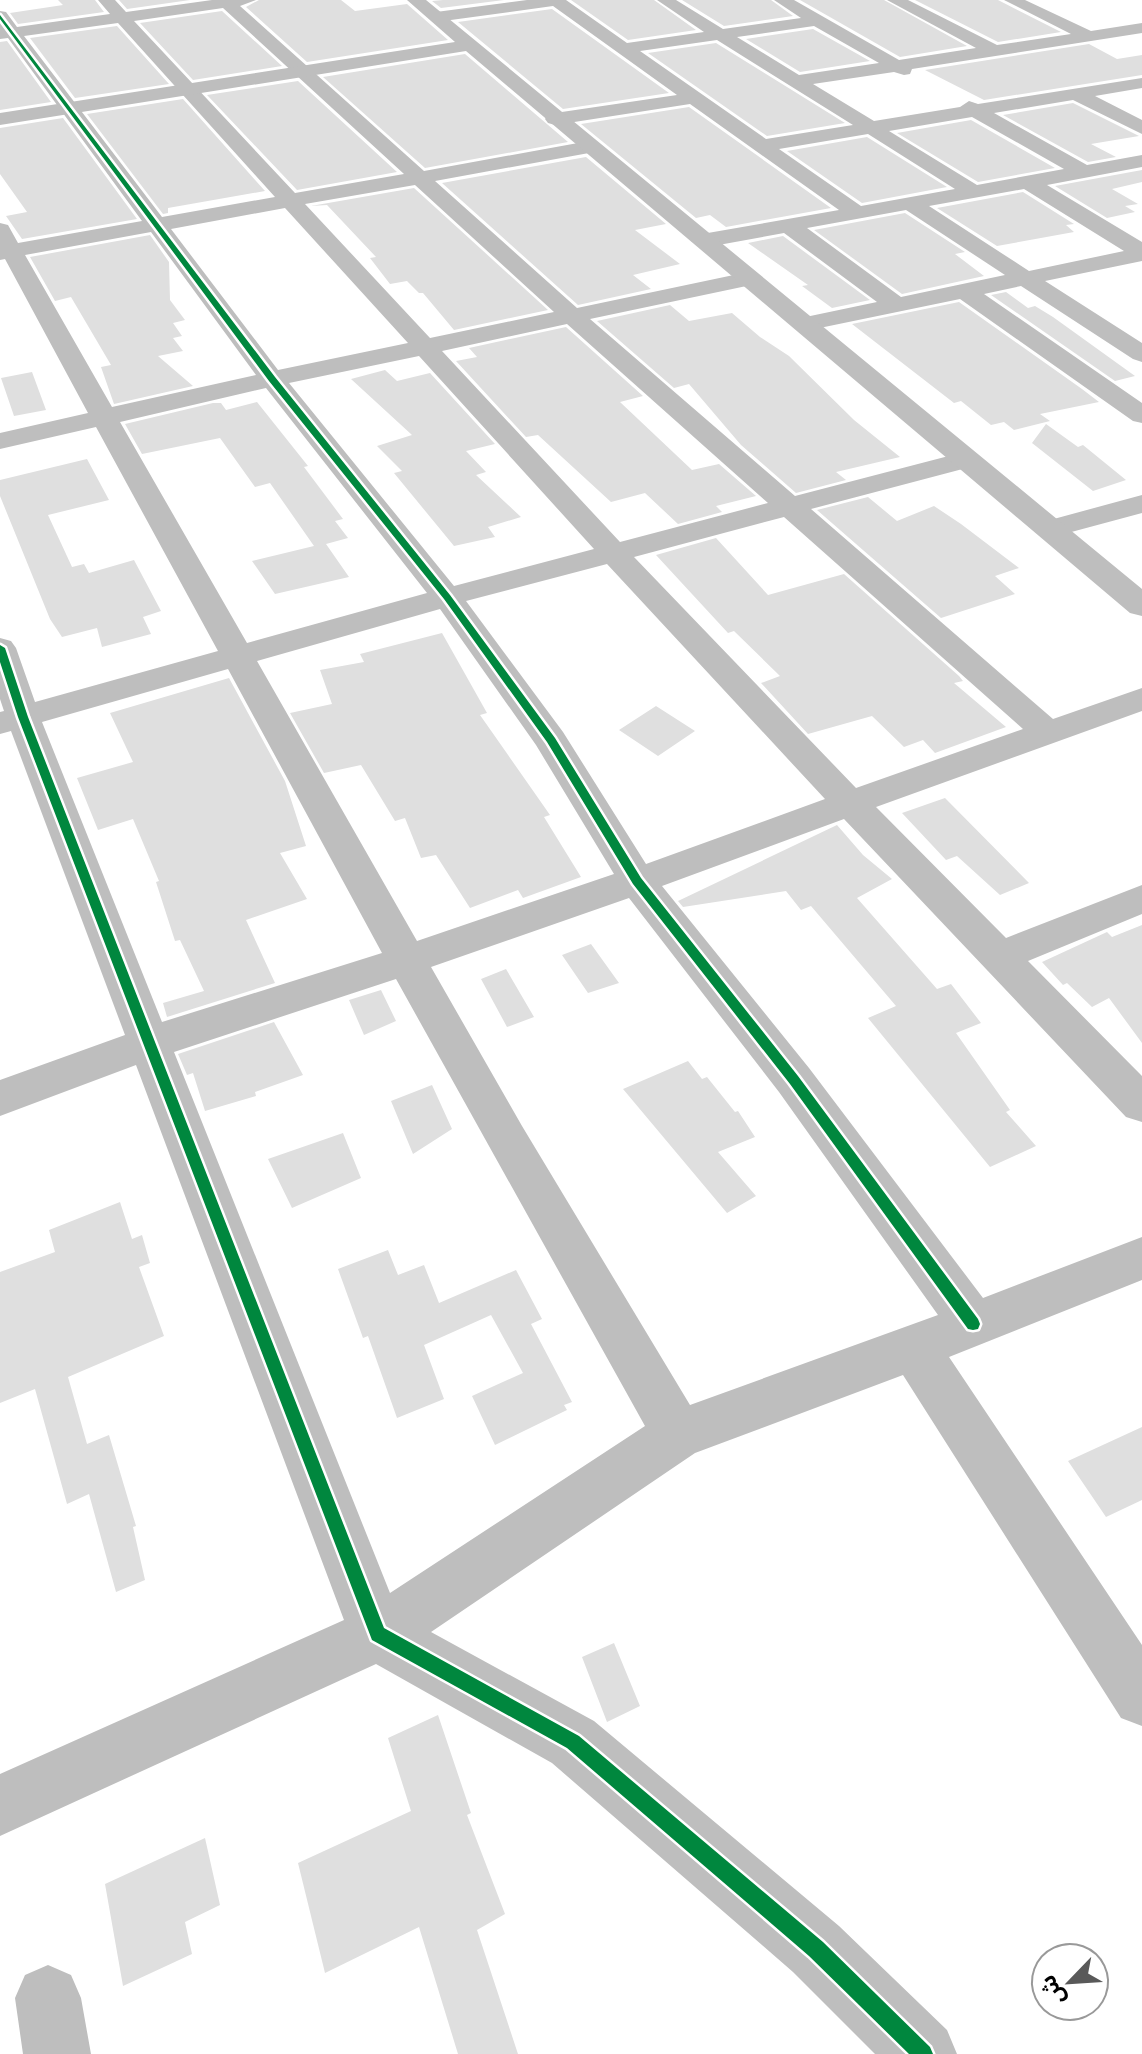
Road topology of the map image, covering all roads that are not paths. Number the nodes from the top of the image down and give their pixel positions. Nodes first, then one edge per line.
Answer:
1 (416, 0) edge
2 (555, 0) edge
3 (665, 0) edge
4 (782, 0) edge
5 (1012, 0) edge
6 (233, 1) edge
7 (902, 4) edge
8 (934, 4) dead end
9 (114, 9) edge
10 (436, 17) junction
11 (818, 20) junction
12 (4, 28) edge
13 (1142, 28) edge
14 (720, 35) junction
15 (1089, 36) junction
16 (469, 45) junction
17 (621, 49) junction
18 (995, 51) junction
19 (897, 66) junction
20 (305, 70) junction
21 (797, 81) junction
22 (923, 81) dead end
23 (1142, 83) edge
24 (188, 89) junction
25 (1076, 94) junction
26 (950, 96) dead end
27 (691, 98) junction
28 (71, 108) junction
29 (976, 111) junction
30 (0, 119) edge
31 (555, 119) junction
32 (872, 128) junction
33 (1142, 128) edge
34 (760, 146) junction
35 (589, 147) junction
36 (1140, 162) edge
37 (1083, 171) junction
38 (420, 176) junction
39 (1026, 181) junction
40 (973, 191) junction
41 (292, 200) junction
42 (909, 203) junction
43 (856, 212) junction
44 (158, 224) junction
45 (788, 225) junction
46 (702, 241) junction
47 (4, 245) edge
48 (1142, 253) edge
49 (748, 279) junction
50 (1025, 279) junction
51 (964, 291) junction
52 (898, 306) junction
53 (571, 315) junction
54 (805, 324) junction
55 (425, 346) junction
56 (1141, 352) edge
57 (272, 379) junction
58 (1142, 415) edge
59 (104, 417) junction
60 (0, 441) edge
61 (964, 460) junction
62 (1142, 504) edge
63 (786, 506) junction
64 (1049, 529) junction
65 (613, 552) junction
66 (447, 597) junction
67 (1142, 606) edge
68 (0, 648) edge
69 (237, 656) junction
70 (1142, 699) edge
71 (11, 720) edge
72 (1048, 733) junction
73 (850, 803) junction
74 (637, 881) junction
75 (1142, 899) edge
76 (999, 957) junction
77 (407, 960) junction
78 (149, 1043) junction
79 (0, 1098) edge
80 (1142, 1104) edge
81 (1142, 1258) edge
82 (973, 1324) junction
83 (914, 1348) junction
84 (678, 1434) junction
85 (378, 1634) junction
86 (1142, 1697) edge
87 (0, 1805) edge
88 (923, 2054) edge

1 - 10 street
2 - 10 street
2 - 17 street
3 - 14 street
4 - 11 street
5 - 15 street
6 - 9 street
6 - 20 street
7 - 8 street
7 - 18 street
9 - 12 street
9 - 24 street
10 - 16 street
11 - 14 street
11 - 19 street
12 - 28 street
13 - 15 street
14 - 17 street
14 - 21 street
15 - 18 street
16 - 20 street
16 - 31 street
17 - 27 street
18 - 19 street
19 - 21 street
19 - 22 street
20 - 24 street
20 - 38 street
21 - 32 street
23 - 25 street
24 - 28 street
24 - 41 street
25 - 29 street
25 - 33 street
26 - 29 street
27 - 31 street
27 - 34 street
28 - 30 street
28 - 44 street
29 - 32 street
29 - 37 street
31 - 35 street
32 - 34 street
32 - 40 street
34 - 43 street
35 - 38 street
35 - 46 street
36 - 37 street
37 - 39 street
38 - 41 street
38 - 53 street
39 - 40 street
39 - 48 street
40 - 42 street
41 - 44 street
41 - 55 street
42 - 43 street
42 - 50 street
43 - 45 street
44 - 47 street
44 - 57 street
45 - 46 street
45 - 52 street
46 - 49 street
47 - 59 street
48 - 50 street
49 - 53 street
49 - 54 street
50 - 51 street
50 - 56 street
51 - 52 street
51 - 58 street
52 - 54 street
53 - 55 street
53 - 63 street
54 - 61 street
55 - 57 street
55 - 65 street
57 - 59 street
57 - 66 street
59 - 60 street
59 - 69 street
61 - 63 street
61 - 64 street
62 - 64 street
63 - 65 street
63 - 72 street
64 - 67 street
65 - 66 street
65 - 73 street
66 - 69 street
66 - 74 street
68 - 71 street
69 - 71 street
69 - 77 street
70 - 72 street
71 - 78 street
72 - 73 street
73 - 74 street
73 - 76 street
74 - 77 street
74 - 82 street
75 - 76 street
76 - 80 street
77 - 78 street
77 - 84 street
78 - 79 street
78 - 85 street
81 - 82 street
82 - 83 street
83 - 84 street
83 - 86 street
84 - 85 street
85 - 87 street
85 - 88 street

